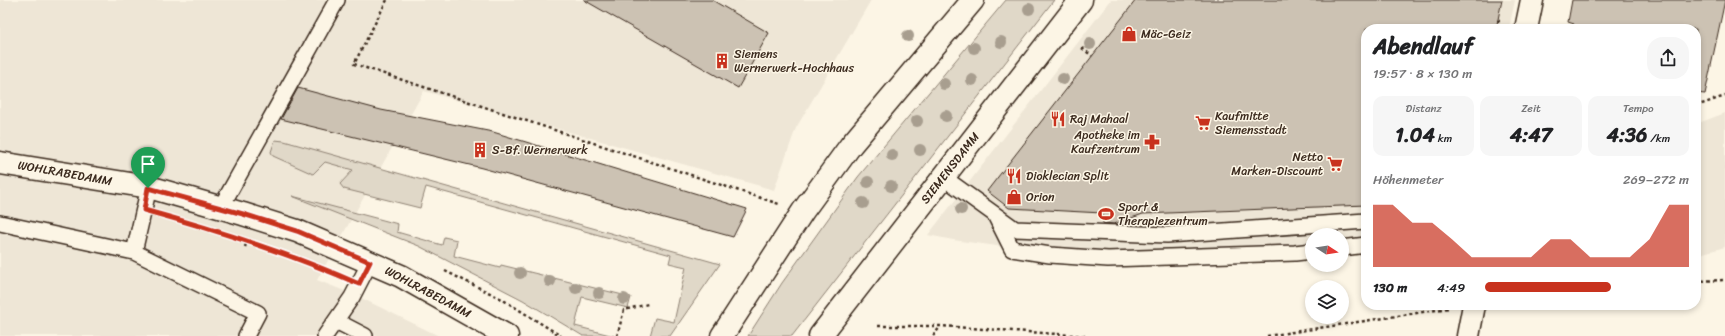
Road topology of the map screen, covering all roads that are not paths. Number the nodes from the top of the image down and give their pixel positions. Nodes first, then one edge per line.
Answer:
1 (337, 0) edge
2 (973, 0) edge
3 (1081, 0) edge
4 (1532, 0) edge
5 (1527, 24) edge
6 (0, 163) edge
7 (943, 178) junction
8 (148, 188) junction
9 (221, 208) junction
10 (994, 214) junction
11 (1361, 221) edge
12 (0, 223) edge
13 (134, 252) junction
14 (1305, 252) edge
15 (370, 262) junction
16 (1465, 310) edge
17 (336, 321) junction
18 (246, 336) edge
19 (325, 336) edge
20 (365, 336) edge
21 (507, 336) edge
22 (722, 336) edge
23 (820, 336) edge
24 (1468, 336) edge

1 - 9 lane
2 - 22 main road
3 - 7 main road, SIEMENSDAMM
4 - 5 main road
6 - 8 main road, WOHLRABEDAMM
7 - 10 lane
7 - 23 main road, SIEMENSDAMM
8 - 9 main road, WOHLRABEDAMM
8 - 13 lane
9 - 15 main road, WOHLRABEDAMM
10 - 11 lane
10 - 14 lane
12 - 13 lane
13 - 18 lane
15 - 17 lane
15 - 21 main road, WOHLRABEDAMM
16 - 24 main road
17 - 19 lane
17 - 20 lane

